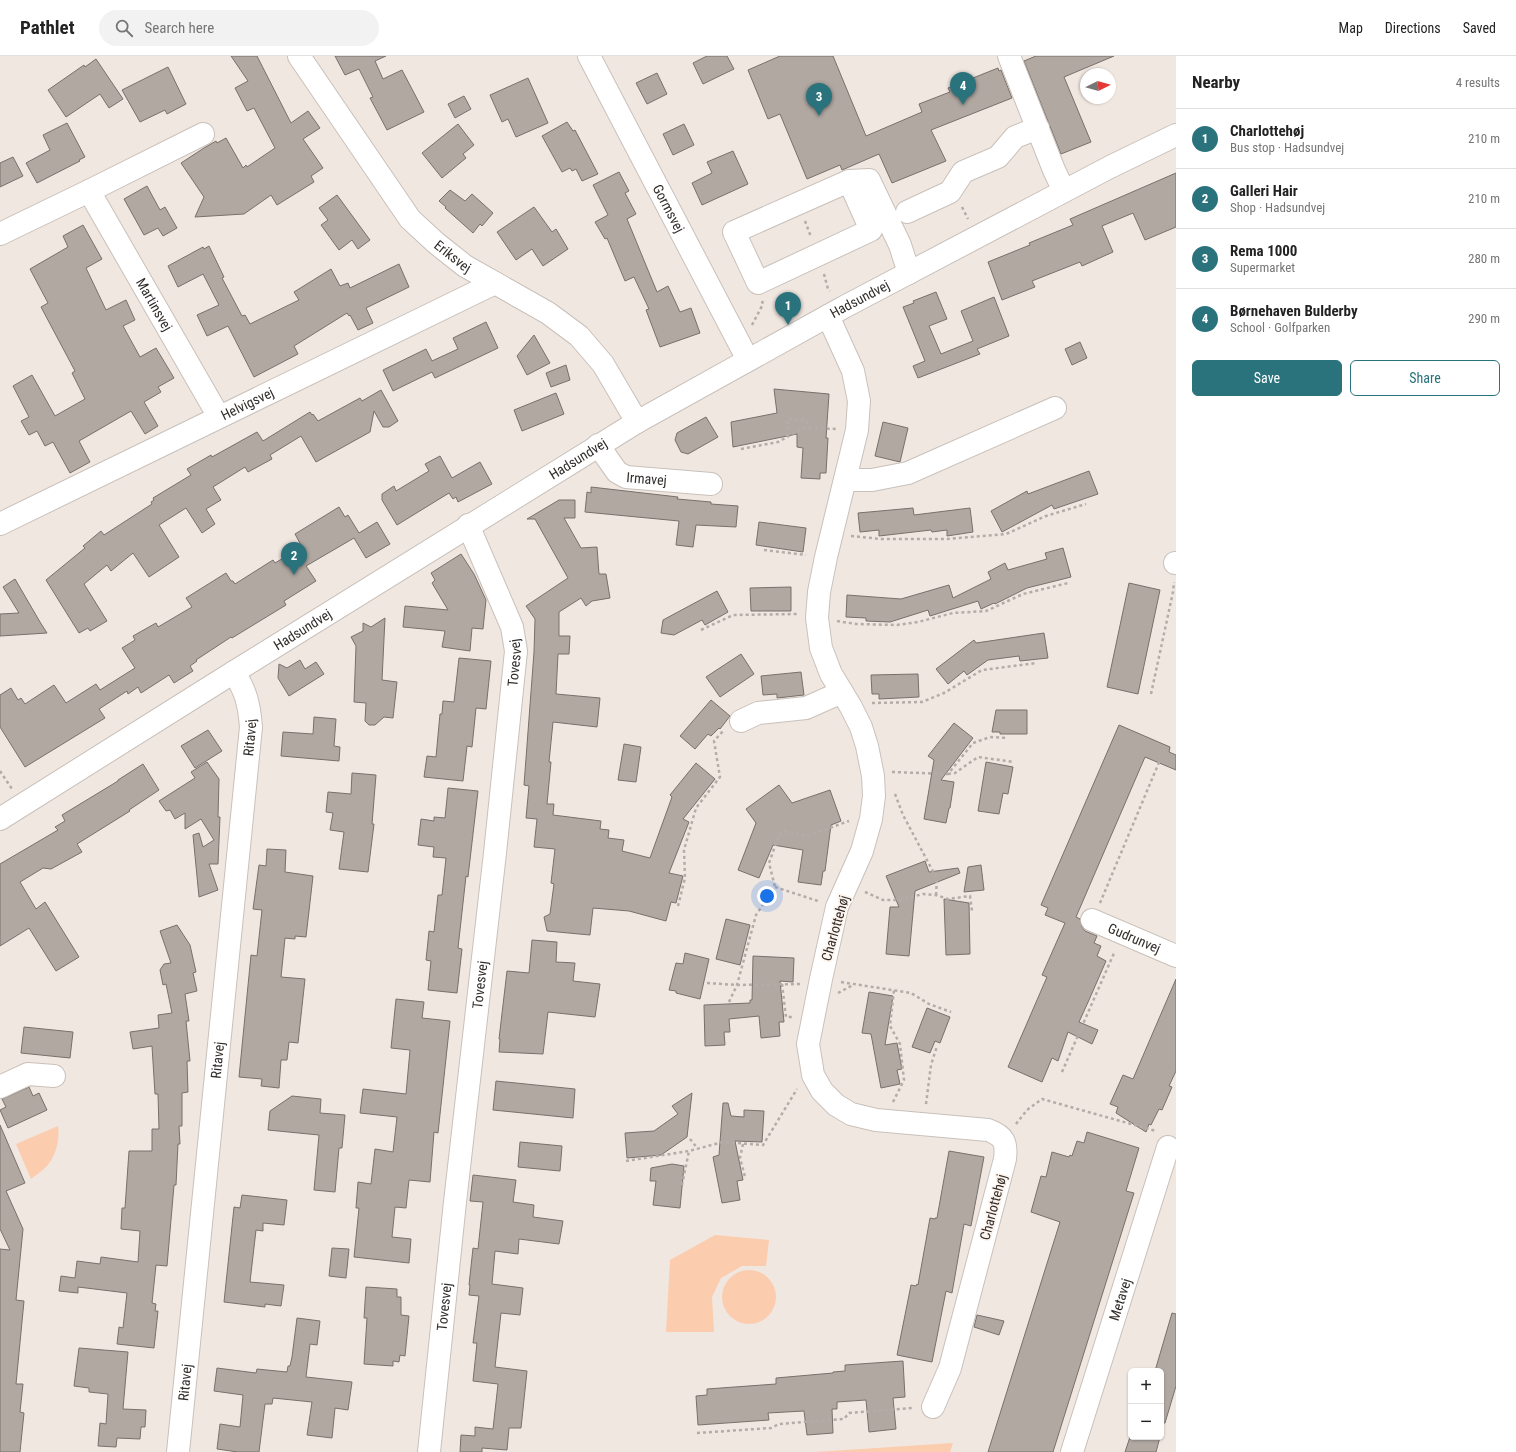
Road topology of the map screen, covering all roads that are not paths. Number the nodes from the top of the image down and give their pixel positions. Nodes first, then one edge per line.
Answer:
1 (299, 56) edge
2 (589, 56) edge
3 (1009, 56) edge
4 (1038, 128) junction
5 (203, 134) dead end
6 (1176, 135) edge
7 (849, 181) junction
8 (1064, 191) junction
9 (89, 192) junction
10 (907, 212) dead end
11 (0, 234) edge
12 (909, 274) junction
13 (495, 283) junction
14 (836, 312) junction
15 (748, 360) junction
16 (1055, 408) dead end
17 (219, 417) junction
18 (637, 422) junction
19 (598, 445) junction
20 (845, 480) junction
21 (711, 484) dead end
22 (0, 524) edge
23 (468, 525) junction
24 (234, 672) junction
25 (846, 699) junction
26 (741, 720) road end
27 (0, 819) edge
28 (1092, 920) road end
29 (1176, 956) edge
30 (54, 1076) dead end
31 (0, 1087) edge
32 (1164, 1140) road end
33 (933, 1407) road end
34 (178, 1452) edge
35 (429, 1452) edge
36 (1072, 1452) edge

1 - 13 street, Eriksvej
2 - 15 street, Gormsvej
3 - 4 street
4 - 8 street
4 - 10 street
5 - 9 street
6 - 8 street, Hadsundvej
7 - 7 street
7 - 12 street
8 - 12 street, Hadsundvej
9 - 11 street
9 - 17 street, Martinsvej
12 - 14 street, Hadsundvej
13 - 17 street, Helvigsvej
13 - 18 street, Eriksvej
14 - 15 street, Hadsundvej
14 - 20 street, Charlottehøj
15 - 18 street, Hadsundvej
16 - 20 street
17 - 22 street, Helvigsvej
18 - 19 street, Hadsundvej
19 - 21 street, Irmavej
19 - 23 street, Hadsundvej
20 - 25 street, Charlottehøj
23 - 24 street, Hadsundvej
23 - 35 street, Tovesvej
24 - 27 street, Hadsundvej
24 - 34 street, Ritavej
25 - 26 street
25 - 33 street, Charlottehøj
28 - 29 street, Gudrunvej
30 - 31 street
32 - 36 street, Metavej

